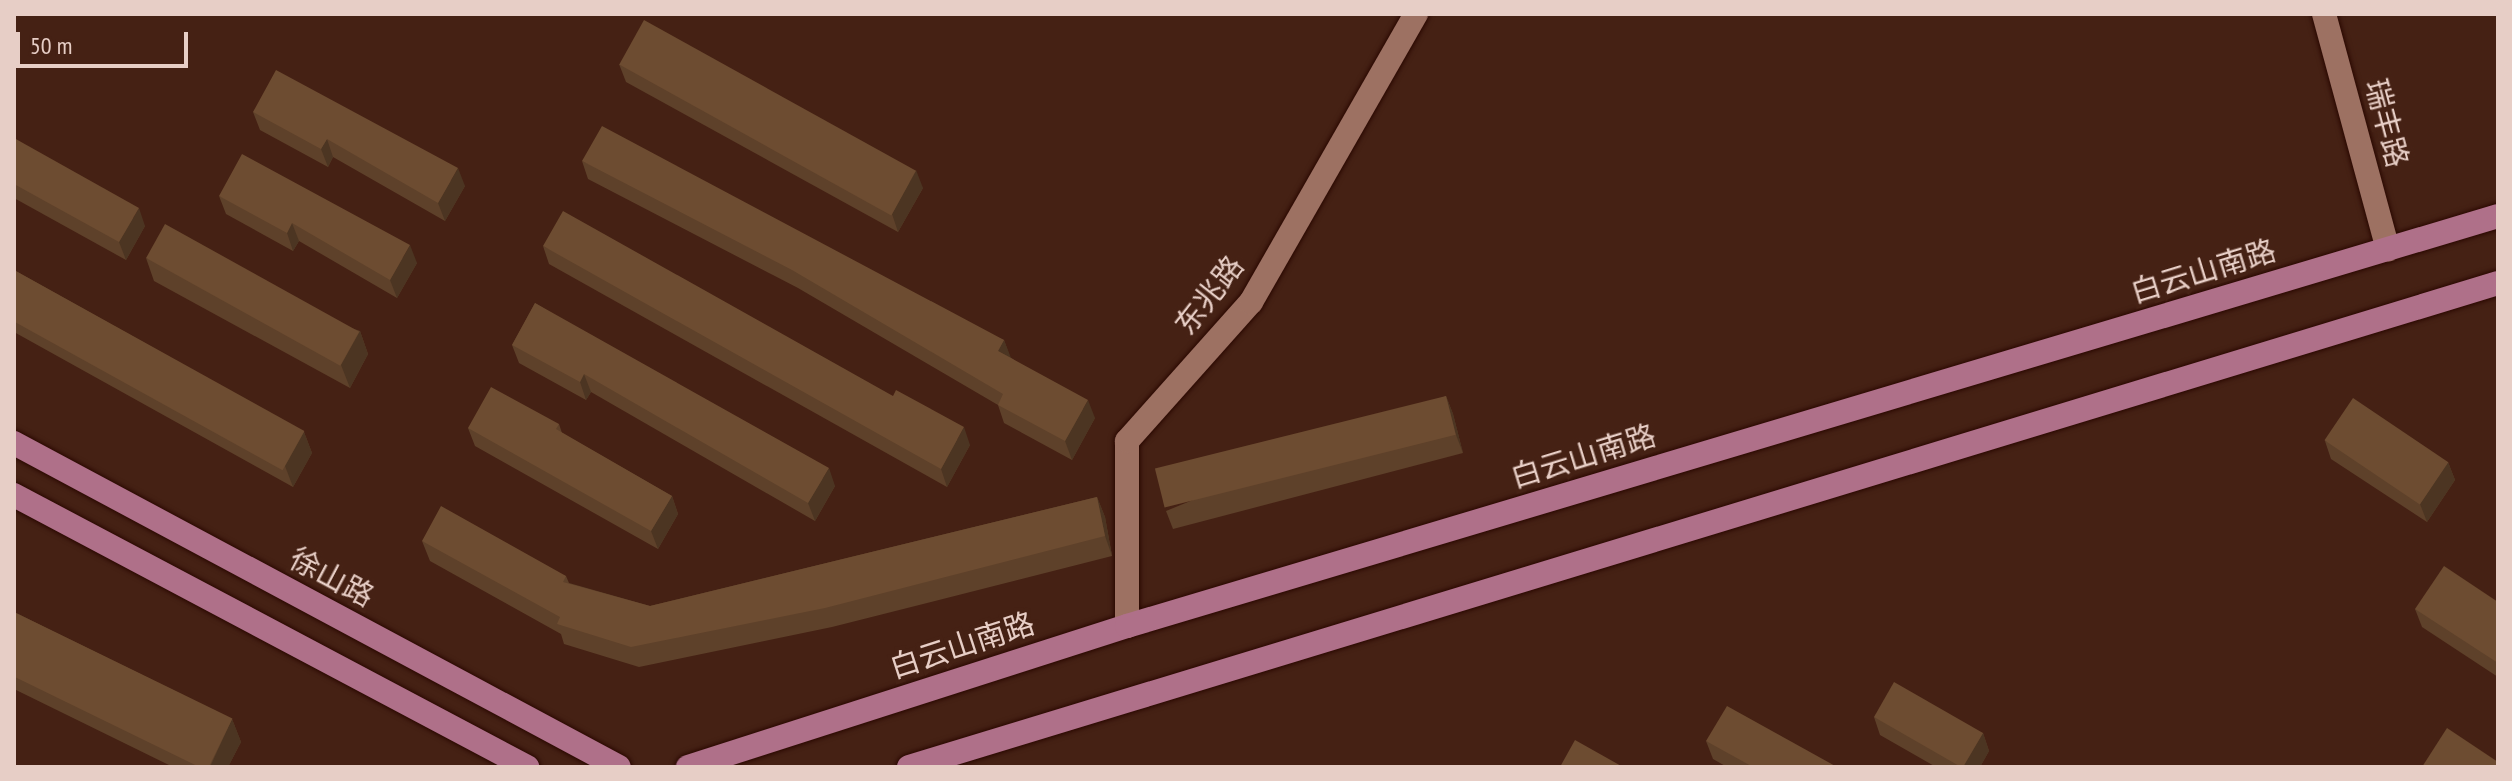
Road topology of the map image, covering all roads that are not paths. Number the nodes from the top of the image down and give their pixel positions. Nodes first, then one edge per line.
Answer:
1 (1416, 14) edge
2 (2324, 14) edge
3 (2498, 216) edge
4 (2388, 249) junction
5 (2498, 283) edge
6 (14, 443) edge
7 (14, 495) edge
8 (1127, 626) junction
9 (527, 767) edge
10 (619, 767) edge
11 (688, 767) edge
12 (909, 767) edge

1 - 8 street, 东兆路
2 - 4 street, 瑞丰路
3 - 4 main road, 白云山南路
4 - 8 main road, 白云山南路
5 - 12 main road
6 - 10 main road, 徐山路
7 - 9 main road
8 - 11 main road, 白云山南路

